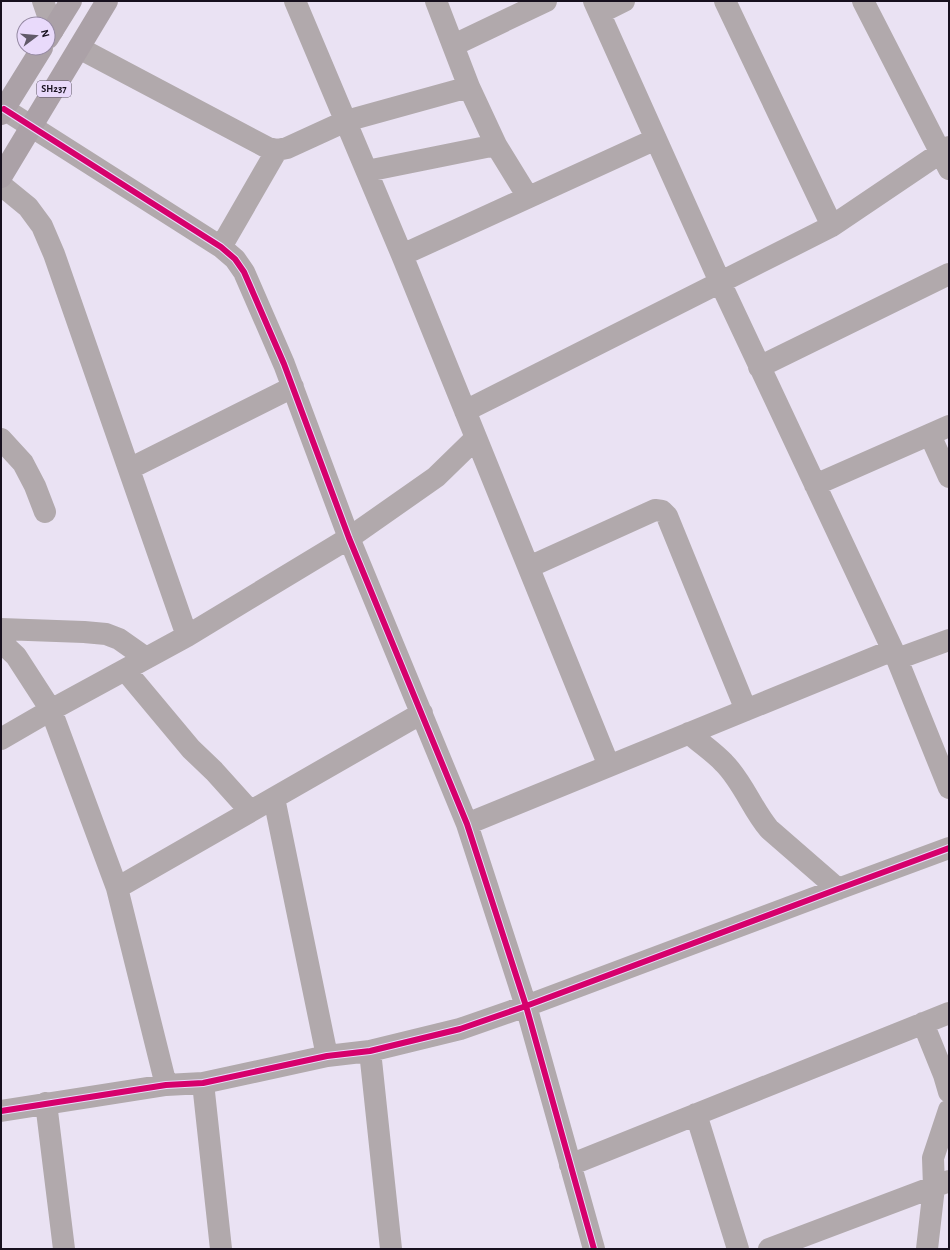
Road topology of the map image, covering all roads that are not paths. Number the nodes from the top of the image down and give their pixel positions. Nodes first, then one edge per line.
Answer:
1 (43, 1) edge
2 (71, 1) edge
3 (107, 1) edge
4 (436, 1) edge
5 (546, 1) edge
6 (624, 1) edge
7 (725, 1) edge
8 (863, 1) edge
9 (301, 3) edge
10 (597, 7) edge
11 (47, 16) edge
12 (56, 26) edge
13 (454, 45) junction
14 (79, 48) junction
15 (37, 56) edge
16 (469, 87) junction
17 (2, 112) edge
18 (346, 121) junction
19 (31, 127) junction
20 (656, 138) junction
21 (496, 145) junction
22 (277, 150) junction
23 (946, 156) edge
24 (367, 171) junction
25 (1, 177) edge
26 (1, 185) edge
27 (528, 197) junction
28 (832, 226) junction
29 (221, 247) junction
30 (402, 255) junction
31 (949, 274) edge
32 (720, 282) junction
33 (760, 367) junction
34 (292, 387) junction
35 (465, 411) junction
36 (939, 430) edge
37 (476, 438) junction
38 (1, 439) edge
39 (129, 470) junction
40 (949, 477) edge
41 (815, 485) junction
42 (45, 512) dead end
43 (349, 538) junction
44 (528, 567) junction
45 (1, 629) edge
46 (187, 636) junction
47 (949, 640) edge
48 (1, 642) edge
49 (895, 654) junction
50 (146, 658) junction
51 (125, 670) junction
52 (51, 710) junction
53 (746, 710) junction
54 (422, 714) junction
55 (689, 733) junction
56 (1, 739) edge
57 (609, 766) junction
58 (949, 788) edge
59 (274, 798) junction
60 (250, 811) junction
61 (467, 824) junction
62 (949, 848) edge
63 (117, 888) junction
64 (838, 889) junction
65 (526, 1006) junction
66 (949, 1013) edge
67 (924, 1023) junction
68 (370, 1052) junction
69 (327, 1056) junction
70 (203, 1082) junction
71 (166, 1085) junction
72 (949, 1092) edge
73 (46, 1103) junction
74 (949, 1110) edge
75 (1, 1111) edge
76 (696, 1114) junction
77 (570, 1165) junction
78 (941, 1184) edge
79 (64, 1249) edge
80 (221, 1249) edge
81 (391, 1249) edge
82 (594, 1249) edge
83 (738, 1249) edge
84 (770, 1249) edge
85 (927, 1249) edge

1 - 11 street
2 - 12 main road
3 - 14 main road, SH237
4 - 13 street
5 - 13 street
6 - 10 street
7 - 28 street
8 - 23 street
9 - 18 street
10 - 20 street
13 - 16 street
14 - 19 main road, SH237
14 - 22 street
15 - 17 main road, SH237
16 - 18 street
16 - 21 street
17 - 19 street
18 - 22 street
18 - 24 street
19 - 25 main road, SH237
19 - 29 street
20 - 27 street
20 - 32 street
21 - 24 street
21 - 27 street
22 - 29 street
23 - 28 street
24 - 30 street
26 - 39 street
27 - 30 street
28 - 32 street
29 - 34 street
30 - 35 street
31 - 33 street
32 - 33 street
32 - 35 street
33 - 41 street
34 - 39 street
34 - 43 street
35 - 37 street
36 - 40 street
36 - 41 street
37 - 43 street
37 - 44 street
38 - 42 street
39 - 46 street
41 - 49 street
43 - 46 street
43 - 54 street
44 - 53 street
44 - 57 street
45 - 50 street
46 - 50 street
47 - 49 street
48 - 52 street
49 - 53 street
49 - 58 street
50 - 51 street
51 - 52 street
51 - 60 street
52 - 56 street
52 - 63 street
53 - 55 street
54 - 59 street
54 - 61 street
55 - 57 street
55 - 64 street
57 - 61 street
59 - 60 street
59 - 69 street
60 - 63 street
61 - 65 street
62 - 64 street
63 - 71 street
64 - 65 street
65 - 68 street
65 - 77 street
66 - 67 street
67 - 72 street
67 - 76 street
68 - 69 street
68 - 81 street
69 - 70 street
70 - 71 street
70 - 80 street
71 - 73 street
73 - 75 street
73 - 79 street
74 - 78 street
76 - 77 street
76 - 83 street
77 - 82 street
78 - 84 street
78 - 85 street

